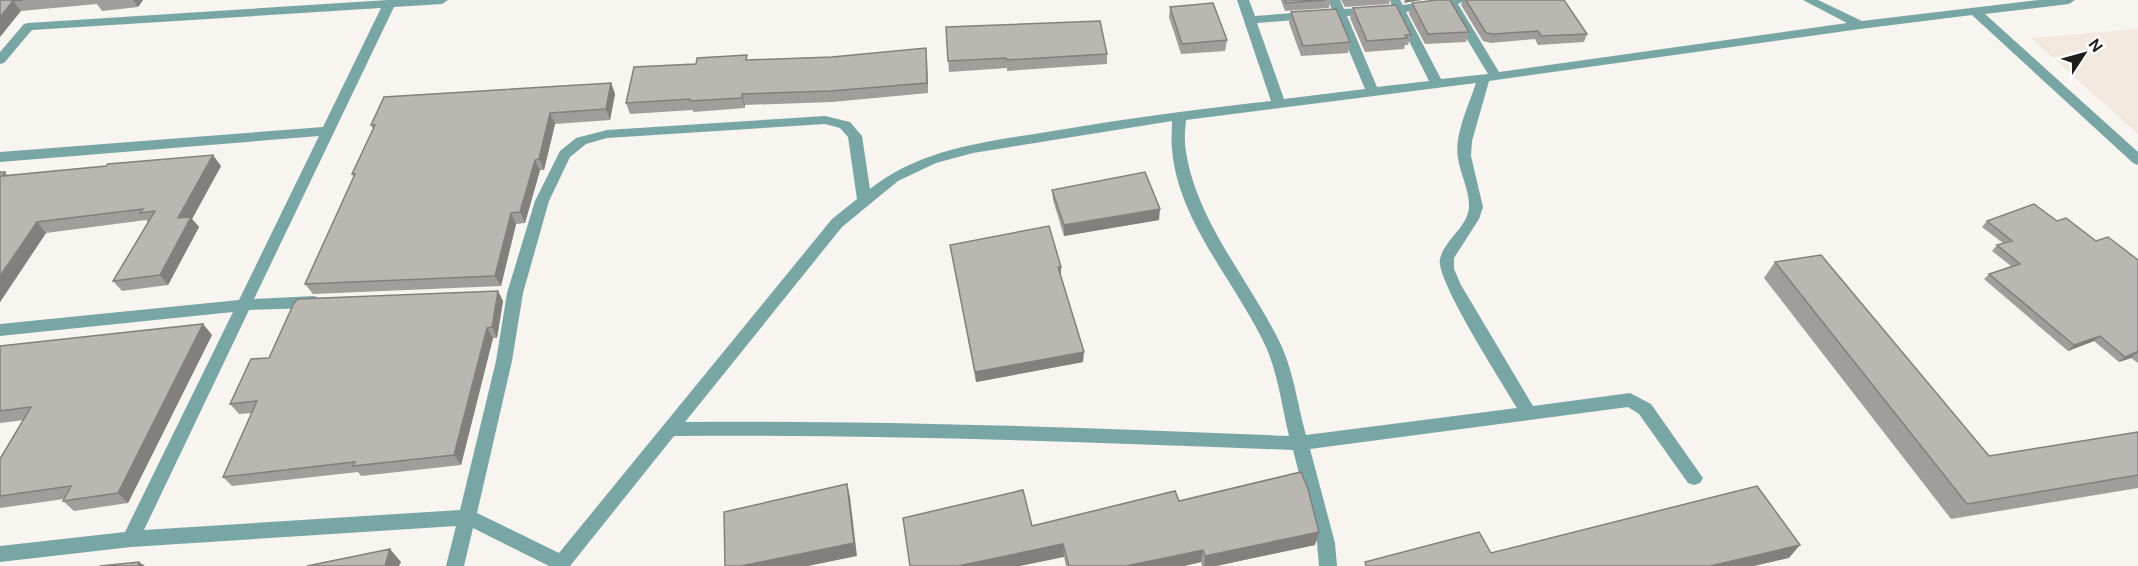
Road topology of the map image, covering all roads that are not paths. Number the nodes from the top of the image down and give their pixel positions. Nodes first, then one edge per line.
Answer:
1 (238, 0) edge
2 (437, 0) edge
3 (442, 0) edge
4 (1243, 0) edge
5 (1334, 0) edge
6 (1450, 0) edge
7 (1461, 0) edge
8 (1809, 0) edge
9 (2069, 0) edge
10 (389, 3) junction
11 (1397, 5) edge
12 (1976, 12) junction
13 (229, 14) junction
14 (1340, 14) junction
15 (1250, 20) junction
16 (1860, 25) junction
17 (0, 60) edge
18 (1490, 78) junction
19 (1437, 84) junction
20 (1373, 92) junction
21 (1279, 104) junction
22 (1179, 118) junction
23 (329, 131) junction
24 (0, 157) edge
25 (2138, 160) edge
26 (864, 199) junction
27 (324, 302) edge
28 (242, 305) junction
29 (0, 330) edge
30 (1529, 414) junction
31 (670, 429) junction
32 (1300, 443) junction
33 (1694, 478) dead end
34 (468, 517) junction
35 (131, 540) junction
36 (0, 554) edge
37 (560, 564) edge
38 (455, 566) edge
39 (1328, 566) edge

1 - 13 street
2 - 3 street
2 - 10 street
4 - 15 street
5 - 14 street
6 - 7 street
6 - 11 street
6 - 18 street
8 - 16 street
9 - 12 street
10 - 13 street
10 - 23 street
11 - 14 street
11 - 19 street
12 - 16 street
12 - 25 street
13 - 17 street
14 - 15 street
14 - 20 street
15 - 21 street
16 - 18 street
18 - 19 street
18 - 30 street
19 - 20 street
20 - 21 street
21 - 22 street
22 - 26 street
22 - 32 street
23 - 24 street
23 - 28 street
26 - 31 street
26 - 34 street
27 - 28 street
28 - 29 street
28 - 35 street
30 - 32 street
30 - 33 street
31 - 32 street
31 - 37 street
32 - 39 street
34 - 35 street
34 - 37 street
34 - 38 street
35 - 36 street

